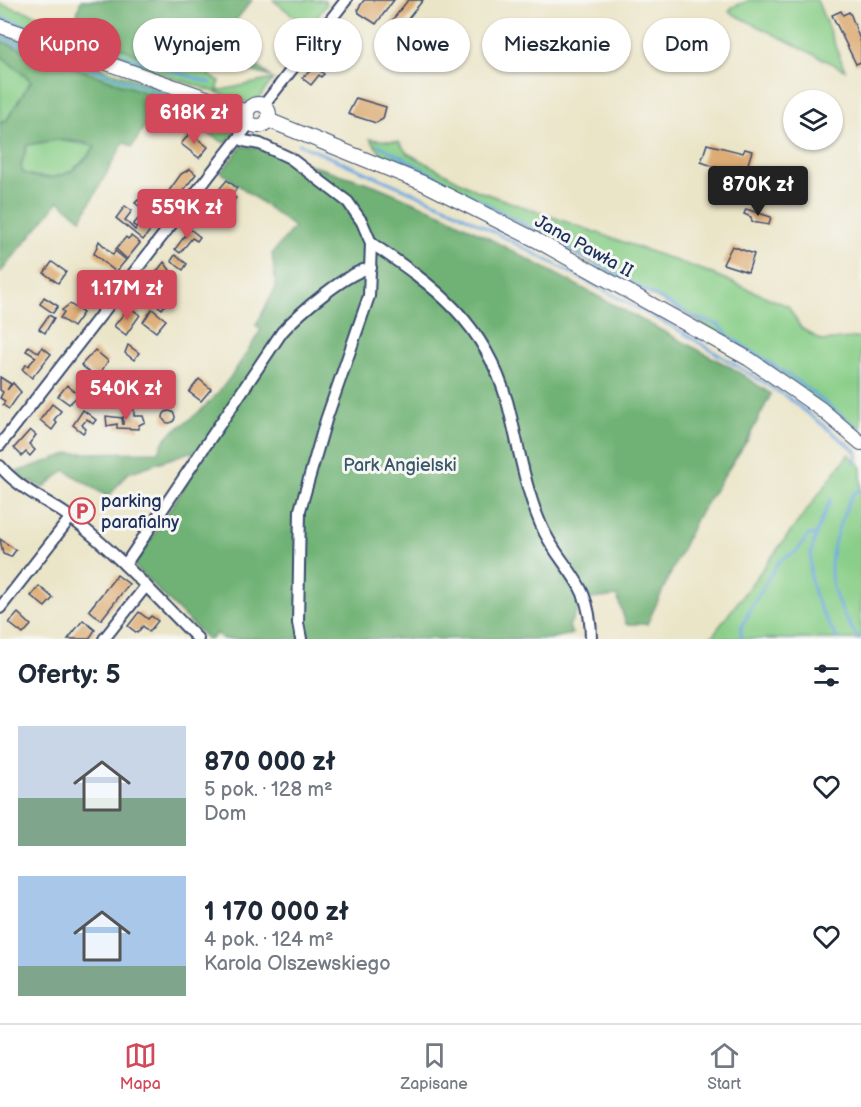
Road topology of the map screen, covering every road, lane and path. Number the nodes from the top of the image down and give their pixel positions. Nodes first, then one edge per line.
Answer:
1 (346, 0) edge
2 (338, 5) edge
3 (0, 27) edge
4 (264, 105) junction
5 (249, 118) junction
6 (268, 120) junction
7 (244, 141) dead end
8 (371, 243) junction
9 (371, 267) junction
10 (861, 442) edge
11 (0, 445) edge
12 (0, 466) edge
13 (71, 517) junction
14 (125, 565) junction
15 (146, 586) junction
16 (0, 608) edge
17 (104, 639) edge
18 (198, 639) edge
19 (301, 639) edge
20 (591, 639) edge

1 - 2 street
2 - 4 street
3 - 5 main road
4 - 5 main road
4 - 6 main road
5 - 6 main road
5 - 11 street
6 - 10 main road, Jana Pawła II
7 - 8 street
8 - 9 street
8 - 20 street
9 - 14 street
9 - 19 street
12 - 13 street
13 - 14 street
13 - 16 street
14 - 15 street
15 - 17 street
15 - 18 street

